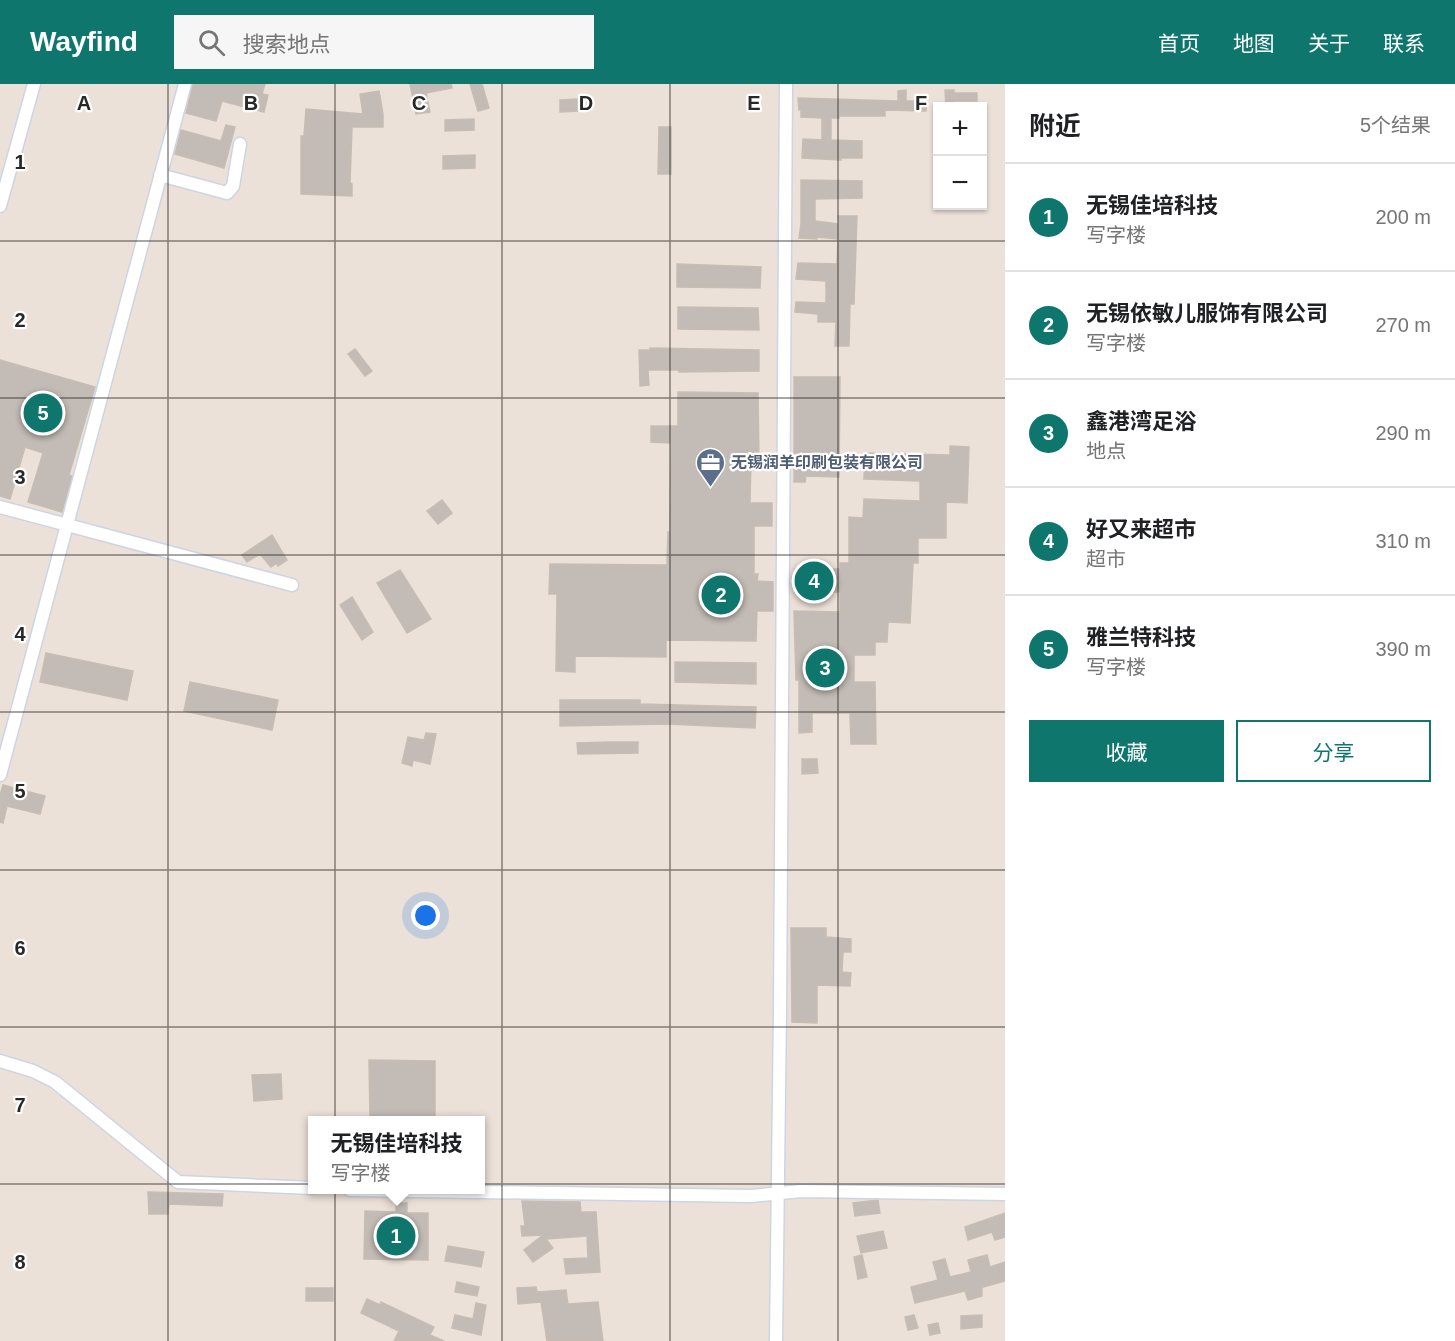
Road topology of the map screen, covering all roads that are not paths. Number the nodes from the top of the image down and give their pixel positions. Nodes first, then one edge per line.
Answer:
1 (34, 84) edge
2 (185, 84) edge
3 (786, 84) edge
4 (240, 144) dead end
5 (160, 175) junction
6 (0, 206) edge
7 (0, 507) edge
8 (68, 525) junction
9 (292, 585) dead end
10 (0, 775) edge
11 (0, 1062) edge
12 (308, 1188) edge
13 (485, 1192) edge
14 (778, 1194) junction
15 (1005, 1194) edge
16 (776, 1341) edge

1 - 6 street
2 - 5 street
3 - 14 street
4 - 5 street
5 - 8 street
7 - 8 street
8 - 9 street
8 - 10 street
11 - 12 street
13 - 14 street
14 - 15 street
14 - 16 street

